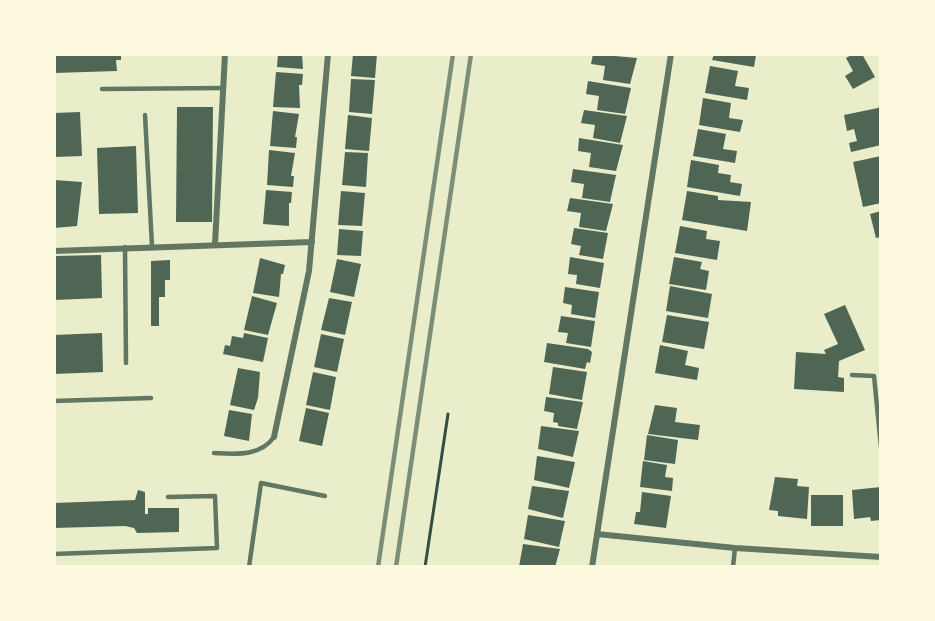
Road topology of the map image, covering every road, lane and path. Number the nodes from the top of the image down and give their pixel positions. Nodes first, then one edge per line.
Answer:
1 (225, 54) edge
2 (328, 54) edge
3 (671, 54) edge
4 (224, 88) junction
5 (102, 89) dead end
6 (145, 115) dead end
7 (312, 242) junction
8 (216, 244) junction
9 (152, 246) junction
10 (125, 247) junction
11 (54, 250) edge
12 (126, 363) dead end
13 (852, 375) dead end
14 (151, 398) dead end
15 (54, 401) edge
16 (448, 414) dead end
17 (274, 437) joint
18 (881, 447) edge
19 (214, 453) dead end
20 (325, 496) dead end
21 (168, 497) dead end
22 (597, 534) junction
23 (735, 548) junction
24 (54, 554) edge
25 (881, 557) edge
26 (249, 567) edge
27 (425, 567) edge
28 (592, 567) edge
29 (733, 567) edge

1 - 4 street
2 - 7 street
3 - 22 street
4 - 5 lane
4 - 8 street
6 - 9 lane
7 - 8 street
7 - 17 street
8 - 9 street
9 - 10 street
10 - 11 street
10 - 12 lane
13 - 18 lane
14 - 15 lane
16 - 27 path
17 - 19 lane
20 - 26 lane
21 - 24 lane
22 - 23 street
22 - 28 street
23 - 25 street
23 - 29 lane

